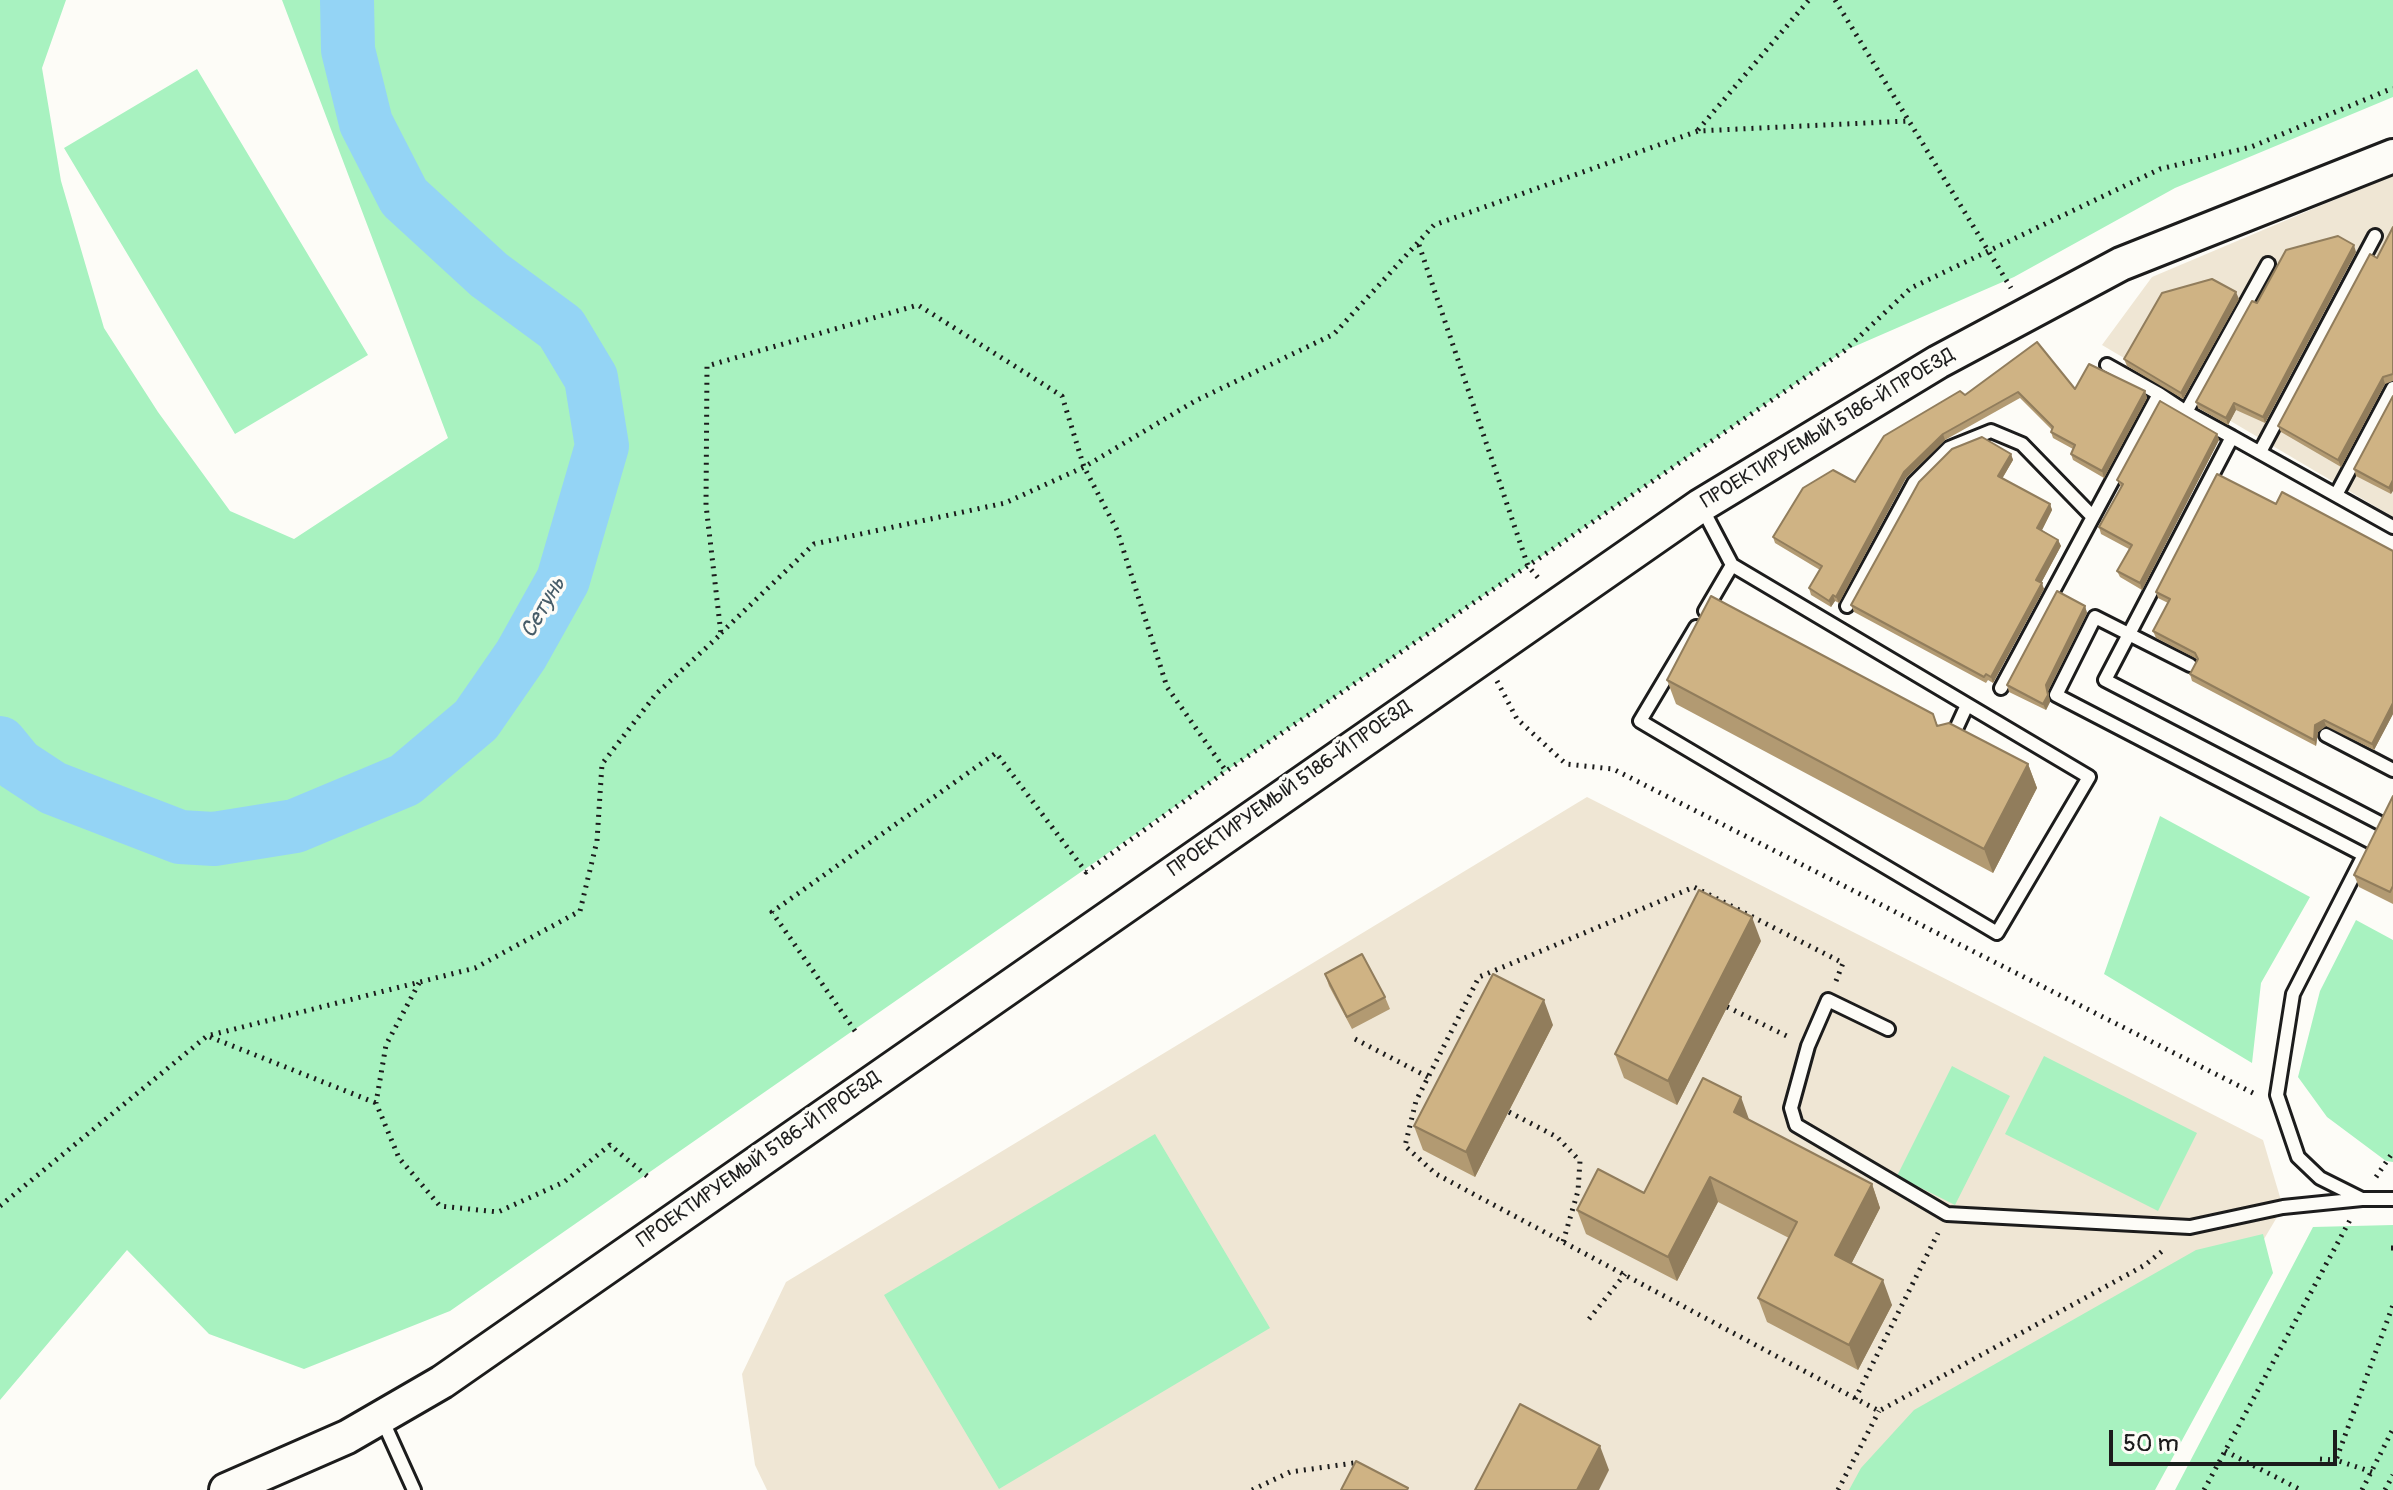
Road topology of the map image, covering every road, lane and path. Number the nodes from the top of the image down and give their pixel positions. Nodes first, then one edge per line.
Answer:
1 (1809, 0) edge
2 (1835, 0) edge
3 (2393, 88) edge
4 (1908, 121) junction
5 (1698, 131) junction
6 (2393, 156) edge
7 (2375, 236) dead end
8 (1419, 245) junction
9 (1988, 252) junction
10 (2268, 264) dead end
11 (2026, 312) junction
12 (2107, 365) dead end
13 (2393, 388) edge
14 (2159, 394) junction
15 (2186, 412) junction
16 (2232, 437) junction
17 (2260, 452) junction
18 (1084, 467) junction
19 (2336, 495) junction
20 (1700, 506) junction
21 (2093, 517) junction
22 (2393, 527) edge
23 (1732, 565) junction
24 (1528, 566) junction
25 (1558, 602) junction
26 (1847, 606) dead end
27 (721, 634) junction
28 (2128, 635) junction
29 (1482, 655) junction
30 (2190, 665) dead end
31 (2001, 688) dead end
32 (1967, 705) junction
33 (2326, 735) dead end
34 (1950, 743) edge
35 (2393, 770) edge
36 (1226, 771) junction
37 (2387, 811) edge
38 (2372, 839) junction
39 (419, 982) junction
40 (1828, 1000) junction
41 (1727, 1007) dead end
42 (1888, 1029) dead end
43 (855, 1031) dead end
44 (207, 1036) junction
45 (1355, 1039) dead end
46 (1808, 1046) junction
47 (1428, 1077) junction
48 (2277, 1095) junction
49 (376, 1103) junction
50 (1509, 1112) dead end
51 (2393, 1152) edge
52 (647, 1176) dead end
53 (2362, 1199) junction
54 (2393, 1199) edge
55 (0, 1206) edge
56 (1947, 1214) junction
57 (2190, 1227) junction
58 (1563, 1242) junction
59 (1624, 1274) junction
60 (2393, 1305) edge
61 (1589, 1319) dead end
62 (1855, 1399) junction
63 (1879, 1411) junction
64 (381, 1417) junction
65 (2393, 1429) edge
66 (2225, 1451) junction
67 (2320, 1459) dead end
68 (2336, 1460) junction
69 (1363, 1468) edge
70 (2372, 1472) junction
71 (2393, 1475) edge
72 (226, 1490) edge
73 (414, 1490) edge
74 (1252, 1490) edge
75 (1838, 1490) edge
76 (2204, 1490) edge
77 (2301, 1490) edge
78 (2362, 1490) edge
79 (2385, 1490) edge

1 - 5 path
2 - 4 path
3 - 9 path
4 - 5 path
4 - 9 path
5 - 8 path
6 - 11 street, ПРОЕКТИРУЕМЫЙ 5186-Й ПРОЕЗД
7 - 17 lane
8 - 18 path
8 - 24 path
9 - 11 path
9 - 24 path
10 - 15 lane
11 - 20 street, ПРОЕКТИРУЕМЫЙ 5186-Й ПРОЕЗД
12 - 14 lane
13 - 19 lane
14 - 15 lane
14 - 21 lane
15 - 16 lane
16 - 17 lane
16 - 28 lane
17 - 19 lane
18 - 27 path
18 - 27 path
18 - 36 path
19 - 22 lane
20 - 23 lane
20 - 25 street, ПРОЕКТИРУЕМЫЙ 5186-Й ПРОЕЗД
21 - 26 lane
21 - 31 lane
23 - 32 lane
23 - 32 lane
24 - 25 path
24 - 36 path
25 - 29 street, ПРОЕКТИРУЕМЫЙ 5186-Й ПРОЕЗД
27 - 39 path
28 - 30 lane
28 - 38 lane
28 - 38 lane
29 - 48 path
29 - 64 street, ПРОЕКТИРУЕМЫЙ 5186-Й ПРОЕЗД
32 - 34 lane
33 - 35 lane
36 - 43 path
37 - 38 lane
38 - 48 lane
39 - 44 path
39 - 49 path
40 - 42 lane
40 - 46 lane
40 - 47 path
41 - 46 path
44 - 49 path
44 - 55 path
45 - 47 path
46 - 56 lane
47 - 58 path
48 - 53 lane
49 - 52 path
50 - 58 path
51 - 53 path
53 - 54 lane
53 - 57 lane
53 - 66 path
56 - 57 lane
56 - 62 path
57 - 63 path
58 - 59 path
59 - 61 path
59 - 62 path
60 - 68 path
62 - 63 path
63 - 75 path
64 - 72 street, ПРОЕКТИРУЕМЫЙ 5186-Й ПРОЕЗД
64 - 73 lane
65 - 70 path
66 - 76 path
66 - 77 path
67 - 68 path
68 - 70 path
69 - 74 path
70 - 78 path
71 - 79 path

